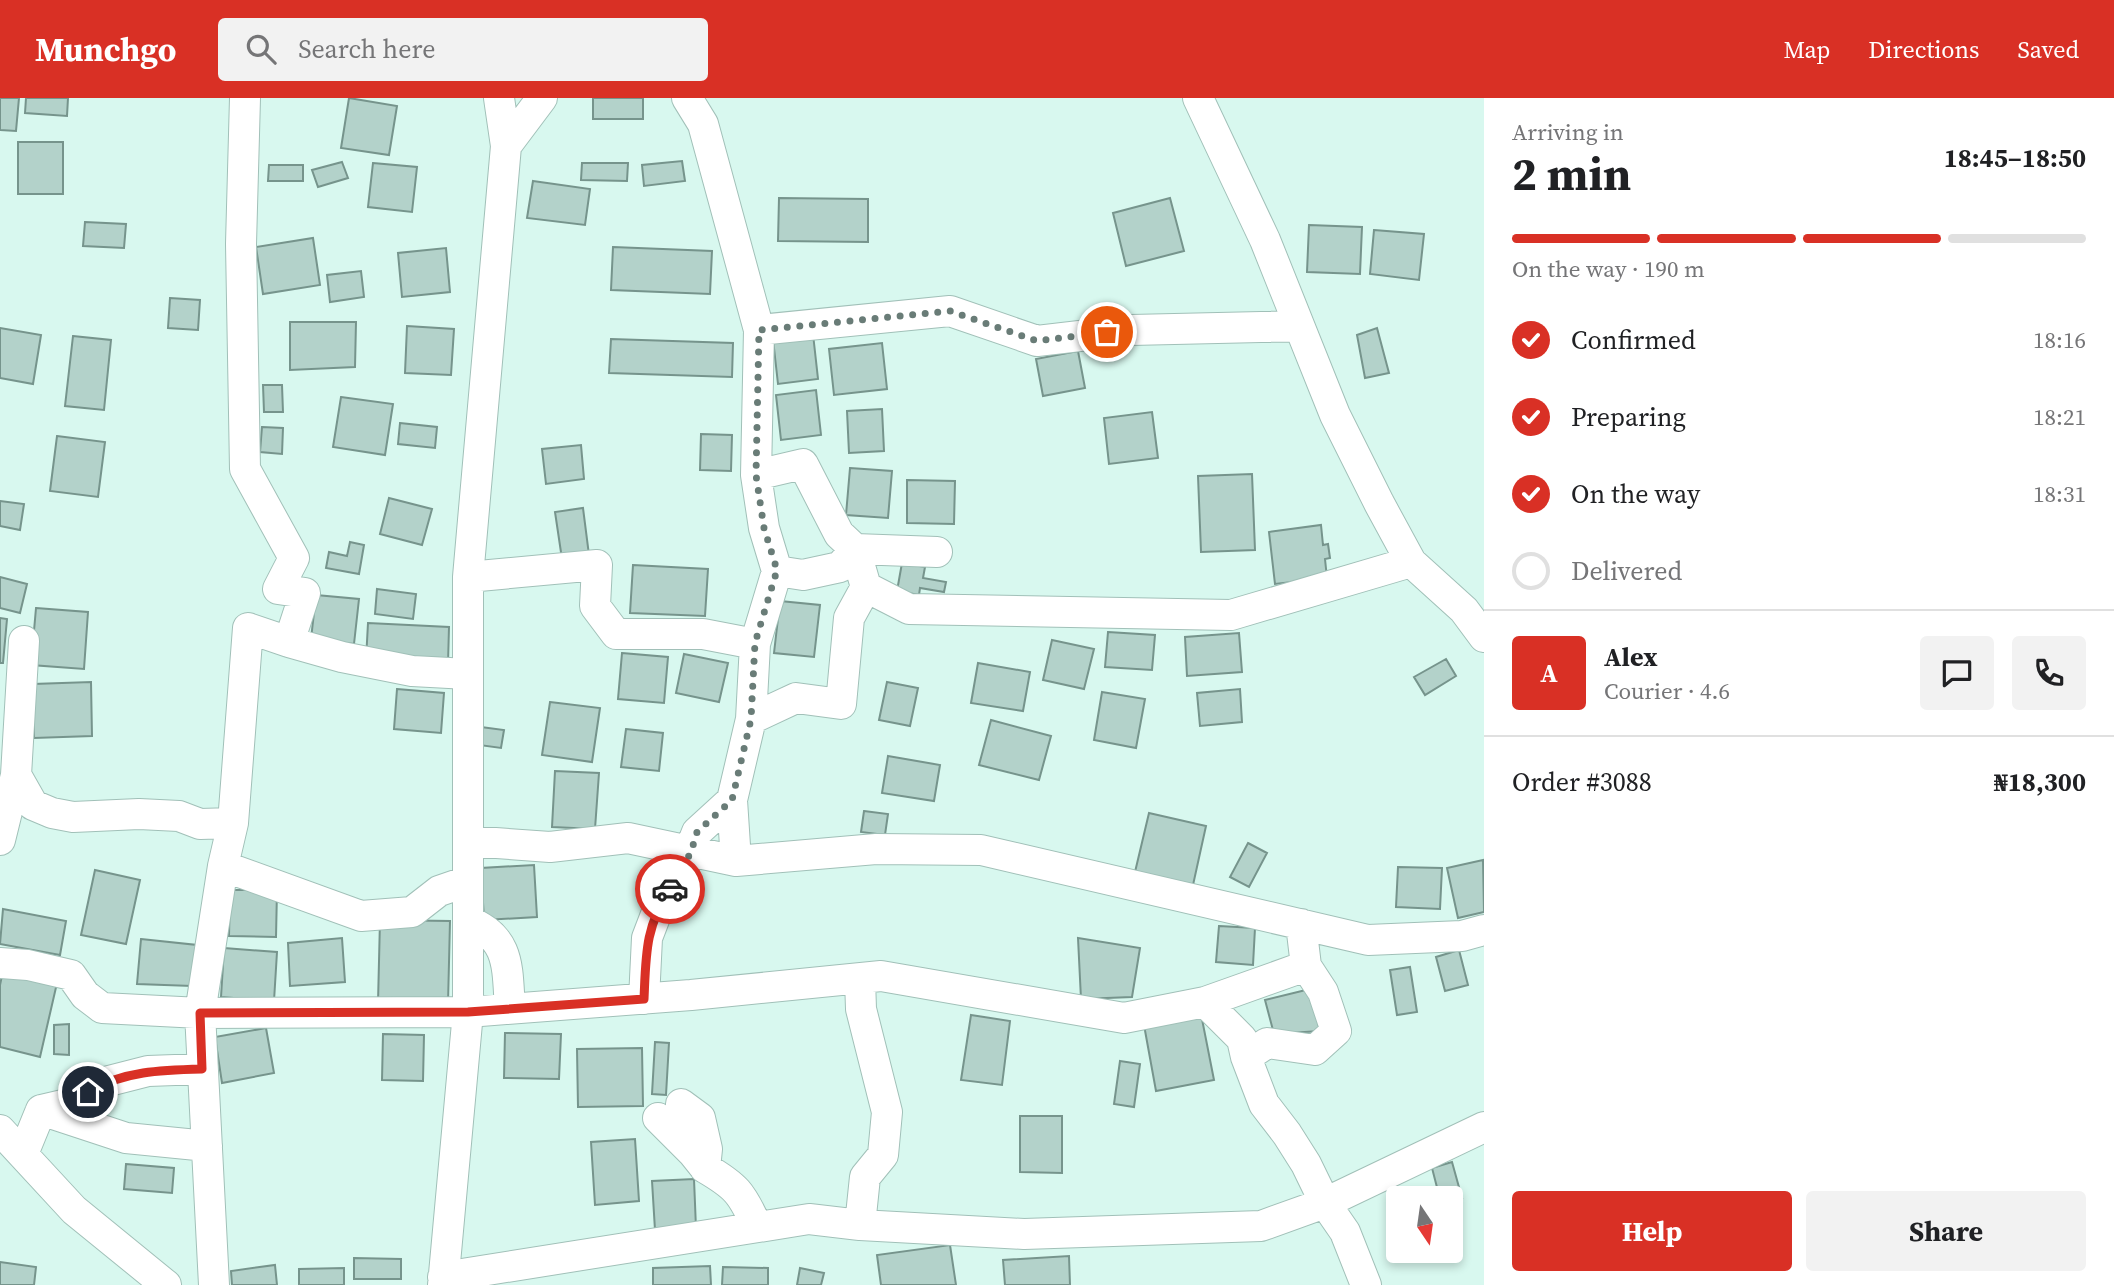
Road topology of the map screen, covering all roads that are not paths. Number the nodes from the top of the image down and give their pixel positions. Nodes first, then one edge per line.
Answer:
1 (245, 98) edge
2 (499, 98) edge
3 (542, 98) edge
4 (687, 98) edge
5 (1198, 98) edge
6 (506, 146) junction
7 (1299, 326) junction
8 (759, 330) junction
9 (756, 475) junction
10 (855, 549) junction
11 (937, 552) dead end
12 (1411, 562) junction
13 (777, 570) junction
14 (468, 576) junction
15 (866, 587) junction
16 (1484, 637) edge
17 (24, 641) dead end
18 (289, 642) junction
19 (755, 643) junction
20 (468, 674) junction
21 (751, 719) junction
22 (16, 775) junction
23 (732, 800) junction
24 (233, 823) junction
25 (0, 840) edge
26 (468, 841) junction
27 (691, 852) junction
28 (736, 861) junction
29 (223, 866) junction
30 (468, 881) junction
31 (468, 922) junction
32 (1301, 924) junction
33 (1484, 930) edge
34 (0, 962) edge
35 (1306, 966) junction
36 (860, 979) junction
37 (644, 999) junction
38 (1205, 1002) junction
39 (510, 1009) junction
40 (468, 1012) junction
41 (200, 1013) junction
42 (1246, 1056) junction
43 (202, 1069) junction
44 (41, 1110) junction
45 (670, 1111) dead end
46 (1484, 1127) edge
47 (0, 1130) edge
48 (207, 1146) junction
49 (23, 1154) junction
50 (1325, 1203) junction
51 (860, 1225) junction
52 (757, 1227) junction
53 (136, 1275) edge
54 (443, 1281) edge
55 (166, 1285) edge
56 (214, 1285) edge
57 (1366, 1285) edge

1 - 18 street
2 - 6 street
3 - 6 street
4 - 8 street
5 - 7 street
6 - 14 street
7 - 8 street
7 - 12 street
8 - 9 street
9 - 10 street
9 - 13 street
10 - 11 street
10 - 13 street
10 - 15 street
12 - 15 street
12 - 16 street
13 - 19 street
14 - 19 street
14 - 20 street
15 - 21 street
17 - 22 street
18 - 20 street
18 - 24 street
19 - 21 street
20 - 26 street
21 - 23 street
22 - 24 street
22 - 25 street
23 - 27 street
23 - 28 street
24 - 29 street
26 - 27 street
26 - 30 street
27 - 28 street
27 - 37 street
28 - 32 street
29 - 30 street
29 - 41 street
30 - 31 street
31 - 39 street
31 - 40 street
32 - 33 street
32 - 35 street
34 - 41 street
35 - 38 street
35 - 42 street
36 - 37 street
36 - 38 street
36 - 51 street
37 - 39 street
38 - 42 street
39 - 40 street
40 - 41 street
40 - 54 street
41 - 43 street
42 - 50 street
43 - 44 street
43 - 48 street
44 - 48 street
44 - 49 street
45 - 52 street
46 - 50 street
47 - 49 street
48 - 56 street
49 - 53 street
50 - 51 street
50 - 57 street
51 - 52 street
52 - 54 street
53 - 55 street

